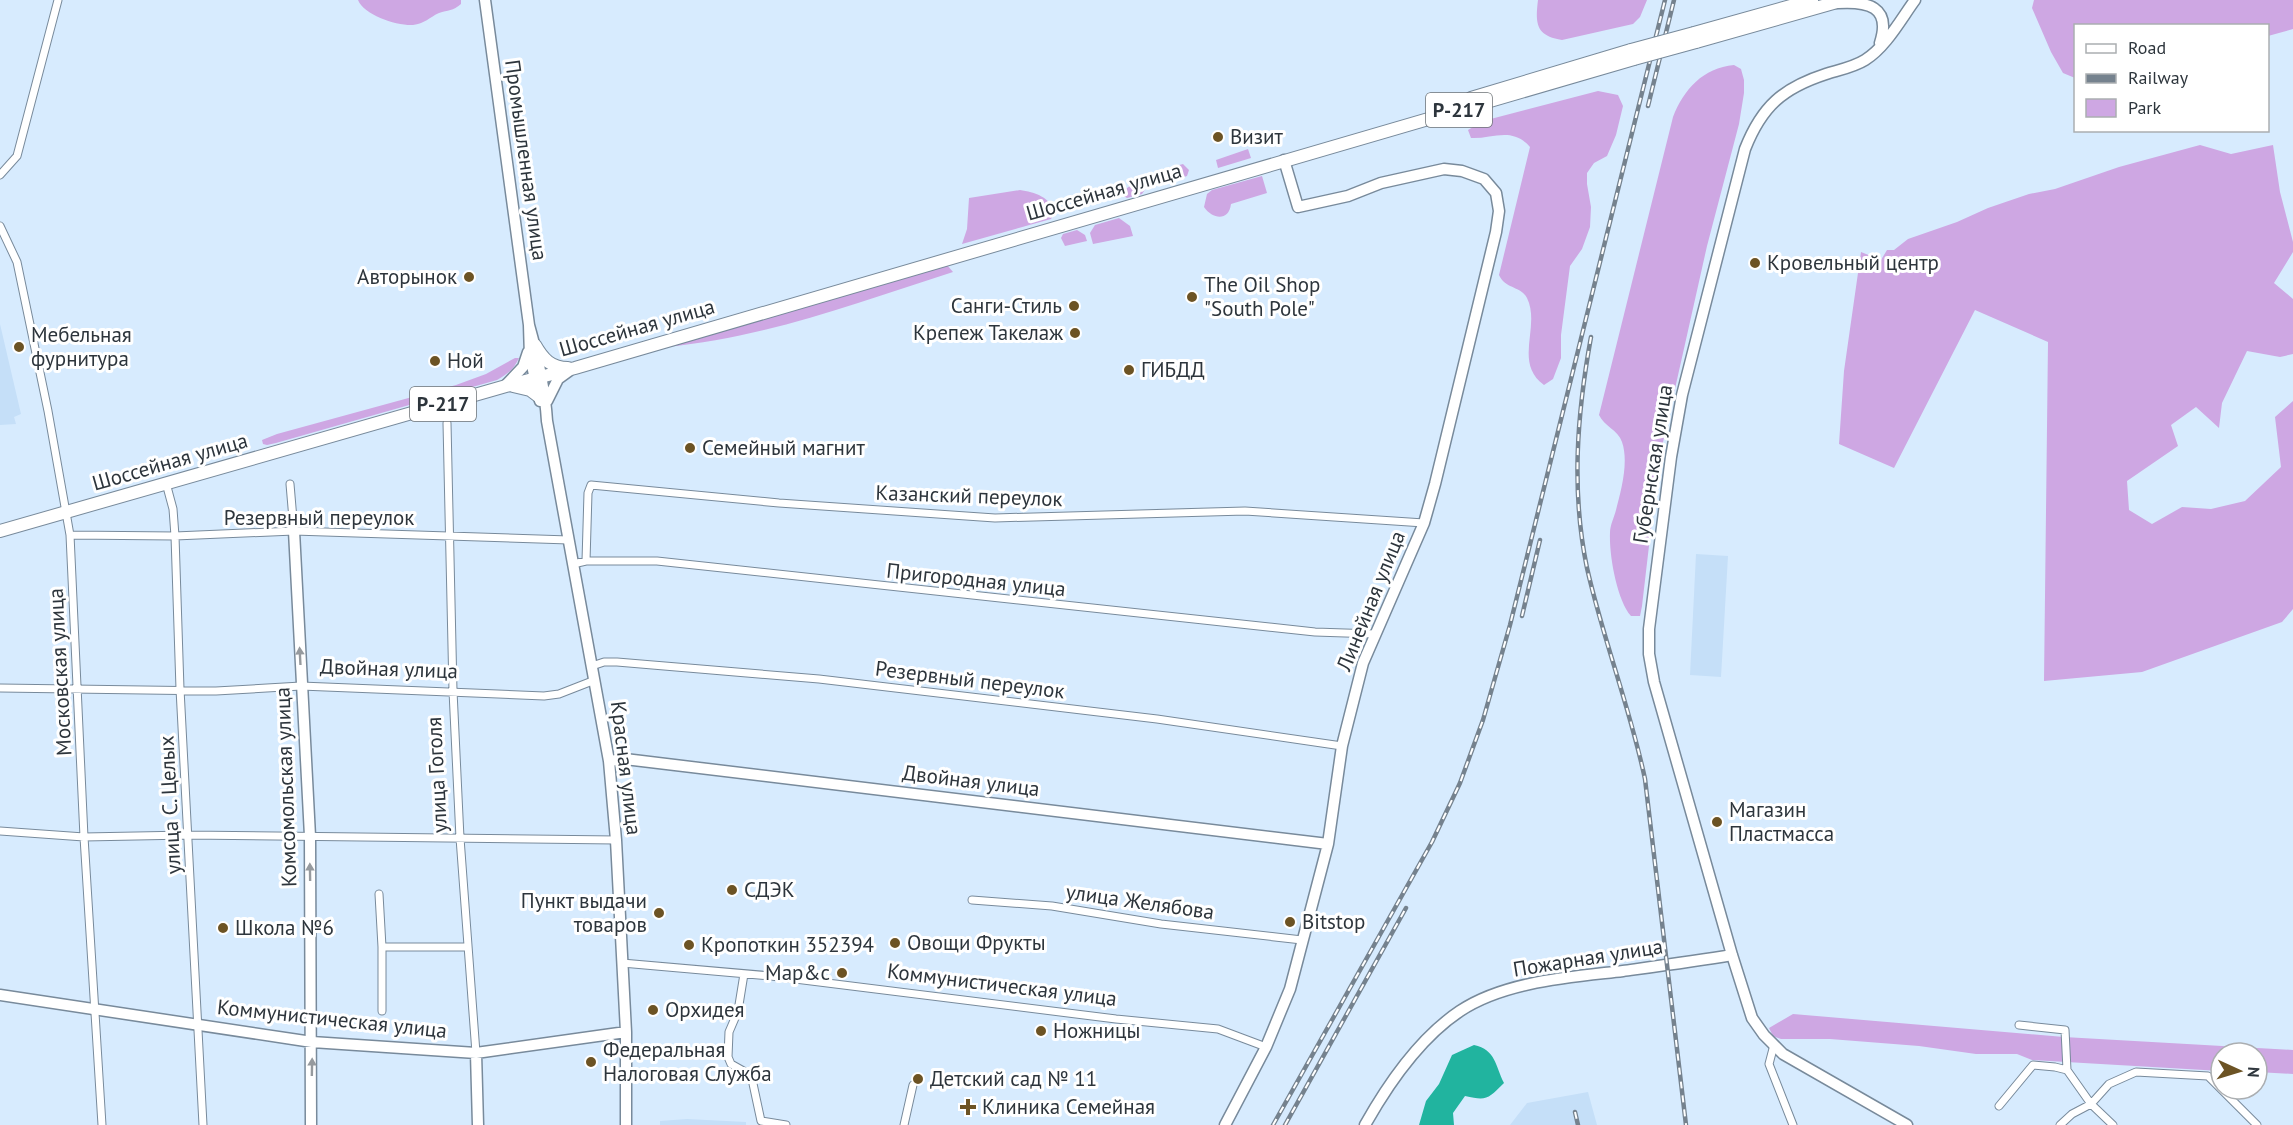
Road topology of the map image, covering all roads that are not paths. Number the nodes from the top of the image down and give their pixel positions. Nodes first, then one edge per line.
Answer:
1 (58, 0) edge
2 (485, 0) edge
3 (1812, 0) edge
4 (1915, 0) edge
5 (1839, 2) edge
6 (1695, 38) junction
7 (1878, 50) junction
8 (1284, 160) junction
9 (0, 175) edge
10 (0, 226) edge
11 (529, 324) joint
12 (532, 346) junction
13 (575, 368) junction
14 (538, 377) junction
15 (506, 386) junction
16 (542, 400) junction
17 (447, 423) dead end
18 (166, 483) junction
19 (290, 484) dead end
20 (66, 512) junction
21 (1424, 523) junction
22 (0, 531) edge
23 (294, 531) junction
24 (70, 535) junction
25 (448, 535) junction
26 (175, 537) junction
27 (568, 540) junction
28 (586, 561) junction
29 (573, 564) junction
30 (1375, 634) junction
31 (592, 666) junction
32 (595, 680) junction
33 (301, 686) junction
34 (78, 687) junction
35 (0, 688) edge
36 (180, 689) junction
37 (453, 691) junction
38 (1342, 746) junction
39 (609, 761) junction
40 (0, 831) edge
41 (188, 835) junction
42 (310, 836) junction
43 (84, 837) junction
44 (460, 838) junction
45 (616, 840) junction
46 (1328, 844) junction
47 (379, 894) dead end
48 (972, 900) dead end
49 (1302, 939) junction
50 (382, 947) junction
51 (468, 947) junction
52 (1732, 955) junction
53 (622, 963) junction
54 (744, 974) junction
55 (0, 994) edge
56 (94, 1008) junction
57 (382, 1011) dead end
58 (197, 1025) junction
59 (2019, 1025) dead end
60 (626, 1032) junction
61 (312, 1042) junction
62 (1774, 1045) junction
63 (1266, 1047) junction
64 (476, 1053) junction
65 (2067, 1070) junction
66 (2209, 1077) edge
67 (913, 1085) dead end
68 (2233, 1101) edge
69 (2091, 1104) junction
70 (1999, 1106) dead end
71 (102, 1125) edge
72 (203, 1125) edge
73 (311, 1125) edge
74 (478, 1125) edge
75 (626, 1125) edge
76 (786, 1125) edge
77 (904, 1125) edge
78 (1225, 1125) edge
79 (1365, 1125) edge
80 (1793, 1125) edge
81 (1907, 1125) edge
82 (2060, 1125) edge
83 (2113, 1125) edge
84 (2257, 1125) edge

1 - 9 street
2 - 11 street, Промышленная улица
3 - 6 highway, Р-217
4 - 7 street
5 - 6 highway, Р-217
5 - 7 street
6 - 8 highway, Шоссейная улица / Р-217, bridge
7 - 52 street, Губернская улица
8 - 13 highway, Шоссейная улица / Р-217
8 - 21 street, Линейная улица
10 - 20 street, Московская улица
11 - 12 street, Красная улица
12 - 13 highway
12 - 14 street, Красная улица
12 - 15 street
13 - 14 highway, Шоссейная улица / Р-217
13 - 16 street
14 - 15 highway, Шоссейная улица / Р-217
14 - 16 street, Красная улица
15 - 16 highway
15 - 18 highway, Шоссейная улица / Р-217
16 - 27 street, Красная улица
17 - 25 street, улица Гоголя
18 - 20 highway, Шоссейная улица / Р-217
18 - 26 street, улица С. Целых
19 - 23 street, Комсомольская улица
20 - 22 highway, Шоссейная улица / Р-217
20 - 24 street, Московская улица
21 - 28 street, Казанский переулок
21 - 30 street, Линейная улица
23 - 25 street, Резервный переулок
23 - 26 street, Резервный переулок
33 -> 23 street, Комсомольская улица
24 - 26 street, Резервный переулок
24 - 34 street, Московская улица
25 - 27 street, Резервный переулок
25 - 37 street, улица Гоголя
26 - 36 street, улица С. Целых
27 - 29 street, Красная улица
28 - 29 street, Пригородная улица
28 - 30 street, Пригородная улица
29 - 31 street, Красная улица
30 - 38 street, Линейная улица
31 - 32 street, Красная улица
31 - 38 street, Резервный переулок
32 - 37 street, Двойная улица
32 - 39 street, Красная улица
33 - 36 street, Двойная улица
33 - 37 street, Двойная улица
33 - 42 street, Комсомольская улица
34 - 35 street, Двойная улица
34 - 36 street, Двойная улица
34 - 43 street, Московская улица
36 - 41 street, улица С. Целых
37 - 44 street, улица Гоголя
38 - 46 street, Линейная улица
39 - 45 street, Красная улица
39 - 46 street, Двойная улица
40 - 43 street
41 - 42 street
41 - 43 street
41 - 58 street, улица С. Целых
42 - 44 street
61 -> 42 street, Комсомольская улица
43 - 56 street, Московская улица
44 - 45 street
44 - 51 street, улица Гоголя
45 - 53 street, Красная улица
46 - 49 street, Линейная улица
47 - 50 street
48 - 49 street, улица Желябова
49 - 63 street, Линейная улица
50 - 51 street
50 - 57 street
51 - 64 street, улица Гоголя
52 - 62 street, Губернская улица
52 - 79 street, Пожарная улица
53 - 54 street, Коммунистическая улица
53 - 60 street, Красная улица
54 - 63 street, Коммунистическая улица
54 - 76 street
55 - 56 street, Коммунистическая улица
56 - 58 street, Коммунистическая улица
56 - 71 street, Московская улица
58 - 61 street, Коммунистическая улица
58 - 72 street, улица С. Целых
59 - 65 street
60 - 64 street, Коммунистическая улица
60 - 75 street, Красная улица
61 - 64 street, Коммунистическая улица
73 -> 61 street, Комсомольская улица
62 - 80 street
62 - 81 street, Губернская улица
63 - 78 street, Линейная улица
64 - 74 street, улица Гоголя
65 - 69 street
65 - 70 street
66 - 69 street
67 - 77 street
68 - 84 street
69 - 82 street
69 - 83 street

